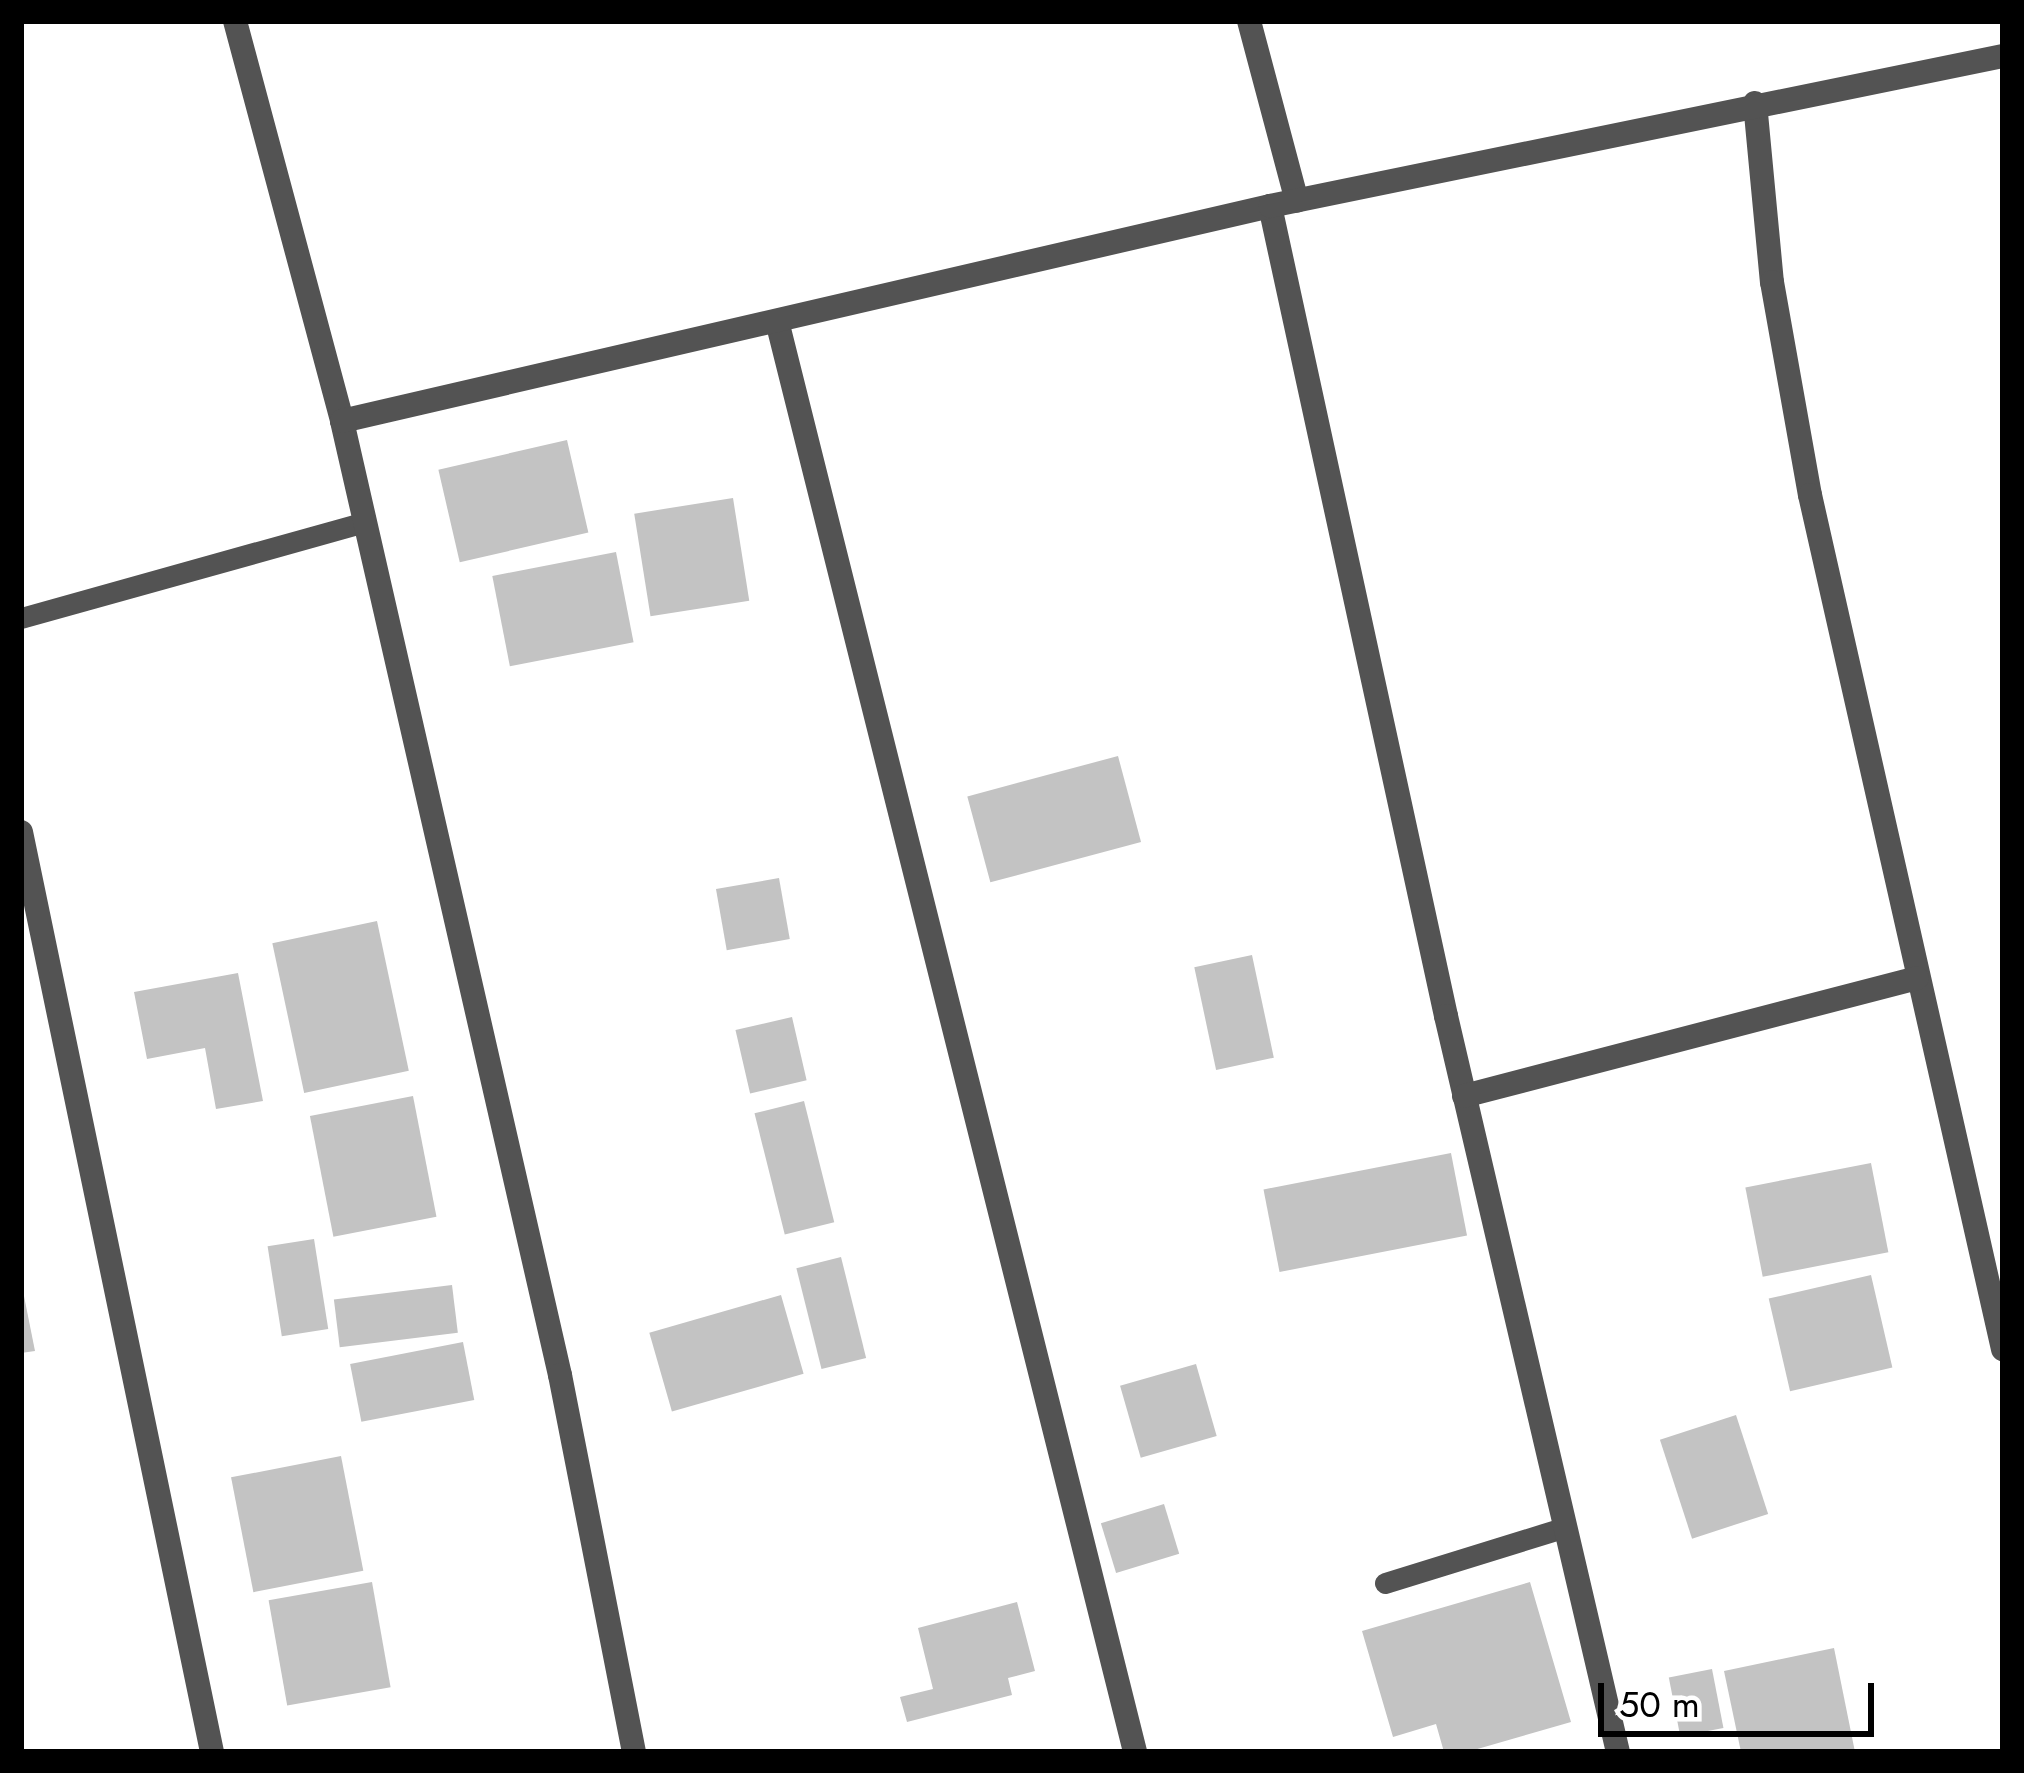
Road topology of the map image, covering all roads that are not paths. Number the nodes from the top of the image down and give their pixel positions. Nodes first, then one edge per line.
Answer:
1 (235, 21) edge
2 (1249, 21) edge
3 (2003, 56) edge
4 (1755, 103) junction
5 (1297, 201) junction
6 (1270, 206) junction
7 (778, 325) junction
8 (342, 422) junction
9 (365, 522) junction
10 (21, 618) edge
11 (21, 832) edge
12 (28, 891) edge
13 (1917, 978) junction
14 (1464, 1096) junction
15 (2003, 1349) edge
16 (1563, 1528) junction
17 (1385, 1583) dead end
18 (212, 1752) edge
19 (634, 1752) edge
20 (1135, 1752) edge
21 (1618, 1752) edge

1 - 8 street
2 - 5 street
3 - 4 street
4 - 5 street
4 - 13 street
5 - 6 street
6 - 7 street
6 - 14 street
7 - 8 street
7 - 20 street
8 - 9 street
9 - 10 lane
9 - 19 street
11 - 12 street
12 - 18 street
13 - 14 street
13 - 15 street
14 - 16 street
16 - 17 lane
16 - 21 street

